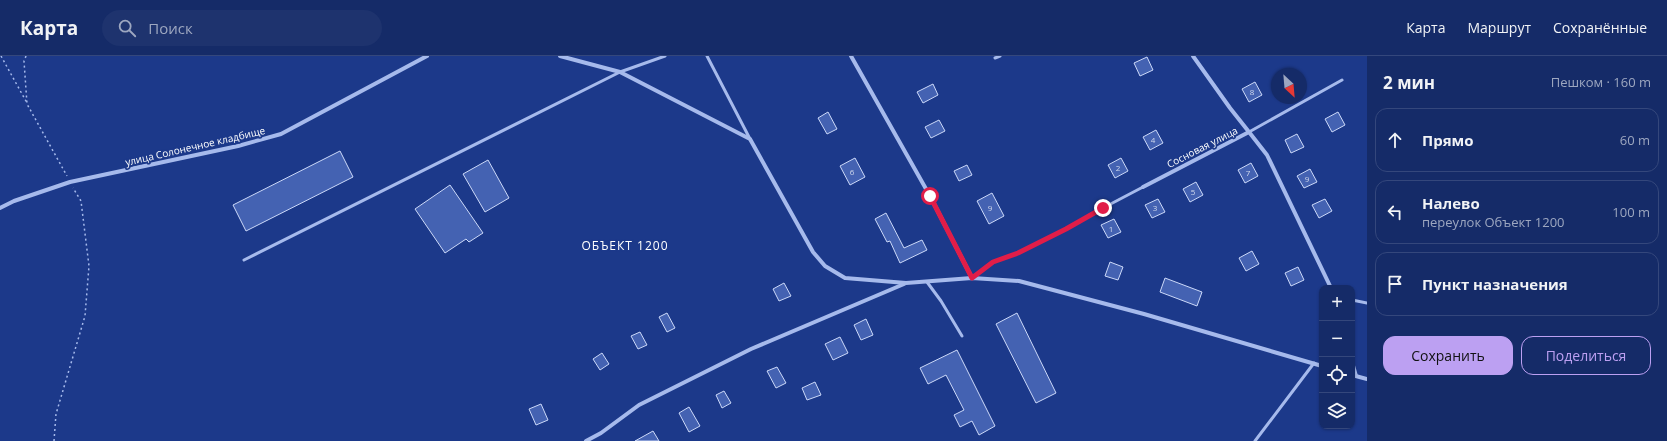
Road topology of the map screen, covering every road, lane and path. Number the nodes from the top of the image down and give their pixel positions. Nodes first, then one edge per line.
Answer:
1 (1, 56) edge
2 (26, 56) edge
3 (427, 56) edge
4 (560, 56) edge
5 (665, 56) edge
6 (707, 56) edge
7 (851, 56) edge
8 (1000, 56) edge
9 (1193, 56) edge
10 (994, 58) dead end
11 (620, 72) junction
12 (1342, 80) dead end
13 (27, 104) junction
14 (1249, 132) junction
15 (750, 139) junction
16 (70, 182) junction
17 (1143, 187) joint
18 (0, 208) edge
19 (244, 260) dead end
20 (972, 278) junction
21 (927, 282) junction
22 (906, 283) junction
23 (1330, 285) edge
24 (1355, 301) edge
25 (1367, 303) edge
26 (962, 336) dead end
27 (1314, 363) junction
28 (1319, 365) edge
29 (1355, 376) edge
30 (1367, 379) edge
31 (54, 441) edge
32 (586, 441) edge
33 (1255, 441) edge

1 - 13 path
2 - 13 path
3 - 16 street, улица Солонечное кладбище
4 - 11 street
5 - 11 lane
6 - 15 lane
7 - 20 street
8 - 10 lane
9 - 14 street, Сосновая улица
11 - 15 street
11 - 19 lane
12 - 14 lane
13 - 16 path
14 - 17 street, Сосновая улица
14 - 23 street
15 - 22 street
16 - 18 street, улица Солонечное кладбище
16 - 31 path
17 - 20 lane
20 - 21 street
20 - 27 street
21 - 22 street
21 - 26 lane
22 - 32 street
24 - 25 lane
27 - 28 street
27 - 33 lane
29 - 30 street

